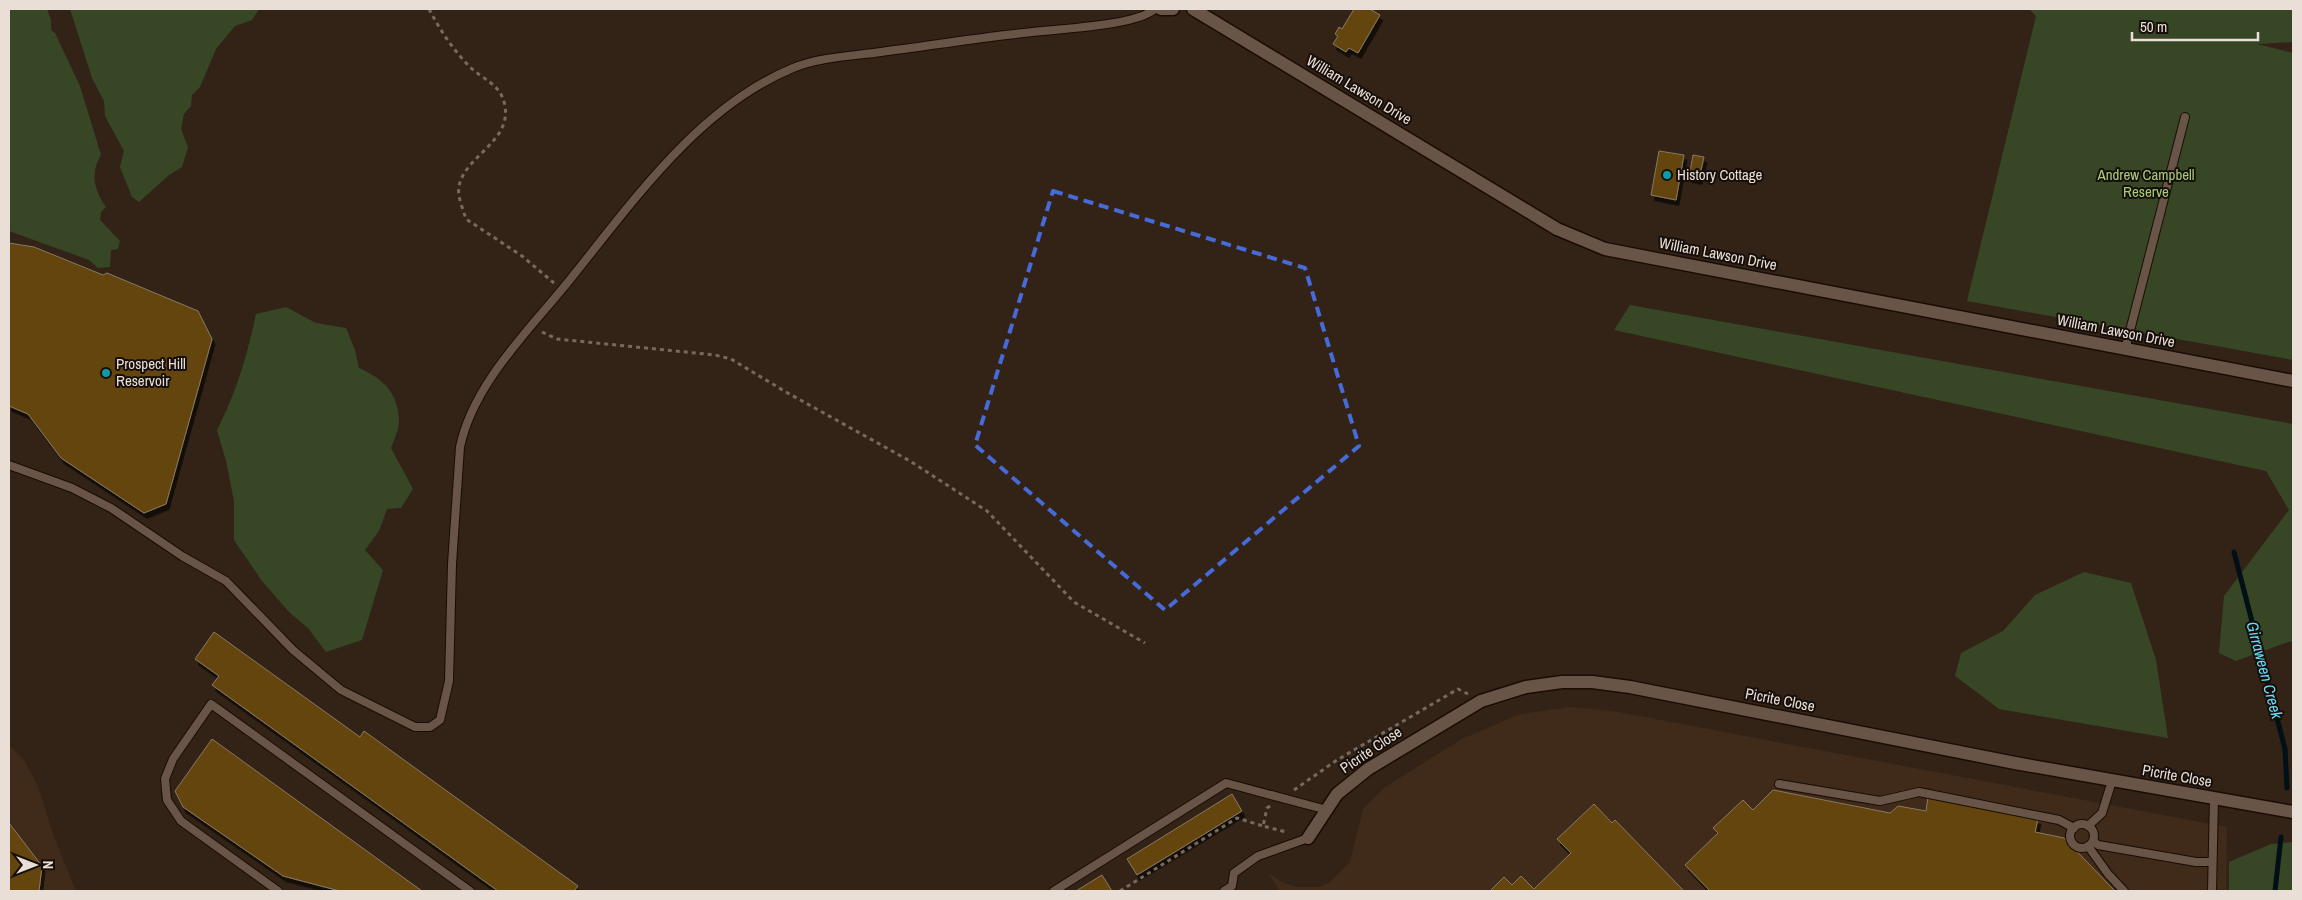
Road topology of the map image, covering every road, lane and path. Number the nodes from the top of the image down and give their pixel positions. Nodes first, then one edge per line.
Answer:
1 (429, 9) edge
2 (1155, 9) edge
3 (1161, 9) edge
4 (1173, 9) edge
5 (1194, 9) edge
6 (2185, 117) dead end
7 (562, 290) junction
8 (534, 324) junction
9 (2125, 350) junction
10 (2293, 381) edge
11 (9, 464) edge
12 (1145, 643) dead end
13 (1482, 701) junction
14 (2112, 781) junction
15 (1779, 784) dead end
16 (1281, 798) junction
17 (2214, 799) junction
18 (1327, 810) junction
19 (2293, 812) edge
20 (1263, 826) junction
21 (2088, 826) junction
22 (2074, 828) junction
23 (1308, 838) junction
24 (2090, 843) junction
25 (2212, 862) junction
26 (1233, 889) edge
27 (278, 891) edge
28 (470, 891) edge
29 (1054, 891) edge
30 (1120, 891) edge
31 (1224, 891) edge
32 (2124, 891) edge
33 (2212, 891) edge

1 - 7 path
2 - 7 lane
3 - 4 street
5 - 9 street, William Lawson Drive
6 - 9 lane
7 - 8 lane
8 - 11 lane
8 - 12 path
9 - 10 street, William Lawson Drive
13 - 14 street, Picrite Close
13 - 16 path
13 - 18 street, Picrite Close
14 - 17 street, Picrite Close
14 - 21 lane
15 - 22 lane
16 - 18 lane
16 - 20 path
16 - 29 lane
17 - 19 street, Picrite Close
17 - 25 lane
18 - 23 street, Picrite Close
20 - 23 path
20 - 30 path
21 - 22 lane
21 - 24 lane
22 - 24 lane
23 - 26 lane
24 - 25 lane
24 - 32 lane
25 - 33 lane
26 - 31 lane
27 - 28 lane

